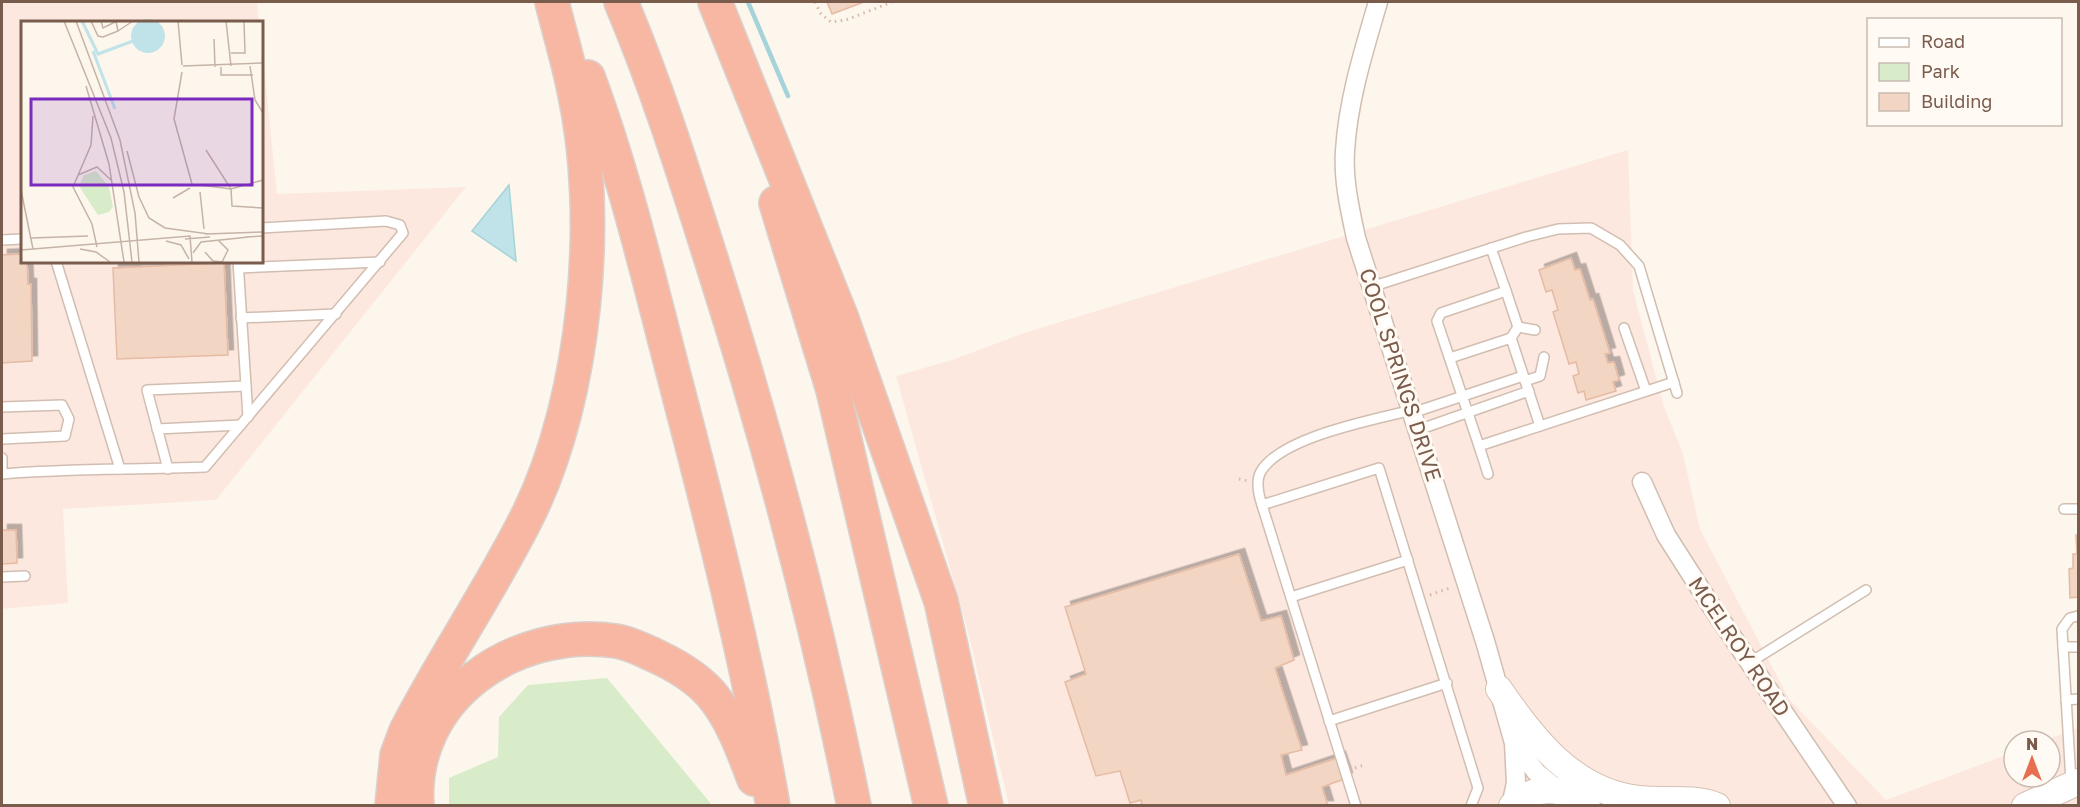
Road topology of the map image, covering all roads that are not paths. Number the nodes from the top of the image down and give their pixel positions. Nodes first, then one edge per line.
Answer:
1 (552, 2) edge
2 (561, 2) edge
3 (621, 2) edge
4 (702, 2) edge
5 (716, 2) edge
6 (1378, 2) edge
7 (262, 228) edge
8 (21, 239) edge
9 (2, 240) edge
10 (1491, 248) junction
11 (56, 262) edge
12 (380, 262) junction
13 (238, 265) edge
14 (1371, 287) junction
15 (1506, 291) junction
16 (336, 314) junction
17 (241, 318) junction
18 (1518, 327) junction
19 (1624, 328) dead end
20 (1535, 330) dead end
21 (1511, 338) junction
22 (1544, 357) dead end
23 (1450, 358) junction
24 (1524, 379) junction
25 (1674, 382) junction
26 (246, 387) junction
27 (1528, 391) junction
28 (1646, 391) junction
29 (1677, 393) dead end
30 (1462, 397) junction
31 (2, 407) edge
32 (1467, 412) junction
33 (248, 417) junction
34 (1414, 417) junction
35 (241, 425) junction
36 (1540, 426) junction
37 (157, 429) junction
38 (2, 439) edge
39 (1479, 446) junction
40 (2, 458) edge
41 (120, 469) junction
42 (168, 469) junction
43 (2, 474) edge
44 (1488, 474) dead end
45 (1642, 482) dead end
46 (1262, 505) junction
47 (2079, 508) edge
48 (2064, 509) dead end
49 (1408, 560) junction
50 (25, 576) dead end
51 (2, 577) edge
52 (1866, 590) dead end
53 (1291, 597) junction
54 (2079, 616) edge
55 (2063, 647) junction
56 (2079, 647) edge
57 (1749, 663) junction
58 (1447, 683) junction
59 (1499, 689) junction
60 (2079, 699) edge
61 (2066, 700) junction
62 (1329, 721) junction
63 (1514, 743) junction
64 (2075, 783) edge
65 (1558, 790) junction
66 (392, 806) edge
67 (417, 806) edge
68 (763, 806) edge
69 (773, 806) edge
70 (854, 806) edge
71 (931, 806) edge
72 (986, 806) edge
73 (1356, 806) edge
74 (1471, 806) edge
75 (1511, 806) edge
76 (1587, 806) edge
77 (1717, 806) edge
78 (1847, 806) edge
79 (2025, 806) edge

1 - 66 highway
2 - 69 highway
3 - 70 highway
4 - 71 highway
5 - 72 highway
6 - 14 street, COOL SPRINGS DRIVE
7 - 12 lane
8 - 9 lane
10 - 14 lane
10 - 15 lane
10 - 25 lane
11 - 41 lane
12 - 13 lane
12 - 16 lane
13 - 17 lane
14 - 34 street, COOL SPRINGS DRIVE
15 - 18 lane
15 - 23 lane
16 - 17 lane
16 - 33 lane
17 - 26 lane
18 - 20 lane
18 - 21 lane
19 - 28 lane
21 - 23 lane
21 - 24 lane
22 - 24 lane
23 - 30 lane
24 - 27 lane
24 - 30 lane
25 - 28 lane
25 - 29 lane
26 - 33 lane
26 - 37 lane
27 - 32 lane
27 - 36 lane
28 - 36 lane
30 - 32 lane
30 - 34 lane
31 - 38 lane
32 - 34 lane
32 - 39 lane
33 - 35 lane
34 - 46 lane
34 - 59 street, COOL SPRINGS DRIVE
35 - 37 lane
35 - 42 lane
36 - 39 lane
37 - 42 lane
39 - 44 lane
40 - 43 lane
41 - 42 lane
41 - 43 lane
45 - 57 street, MCELROY ROAD
46 - 49 lane
46 - 53 lane
47 - 48 lane
49 - 53 lane
49 - 58 lane
50 - 51 lane
52 - 57 lane
53 - 62 lane
54 - 55 lane
55 - 56 lane
55 - 61 lane
57 - 78 street, MCELROY ROAD
58 - 62 lane
58 - 74 lane
59 - 63 street, COOL SPRINGS DRIVE
59 - 77 street
60 - 61 lane
61 - 64 lane
62 - 73 lane
63 - 65 street, COOL SPRINGS DRIVE
63 - 75 street, COOL SPRINGS DRIVE
64 - 79 street
65 - 75 street
65 - 76 street
67 - 68 highway

